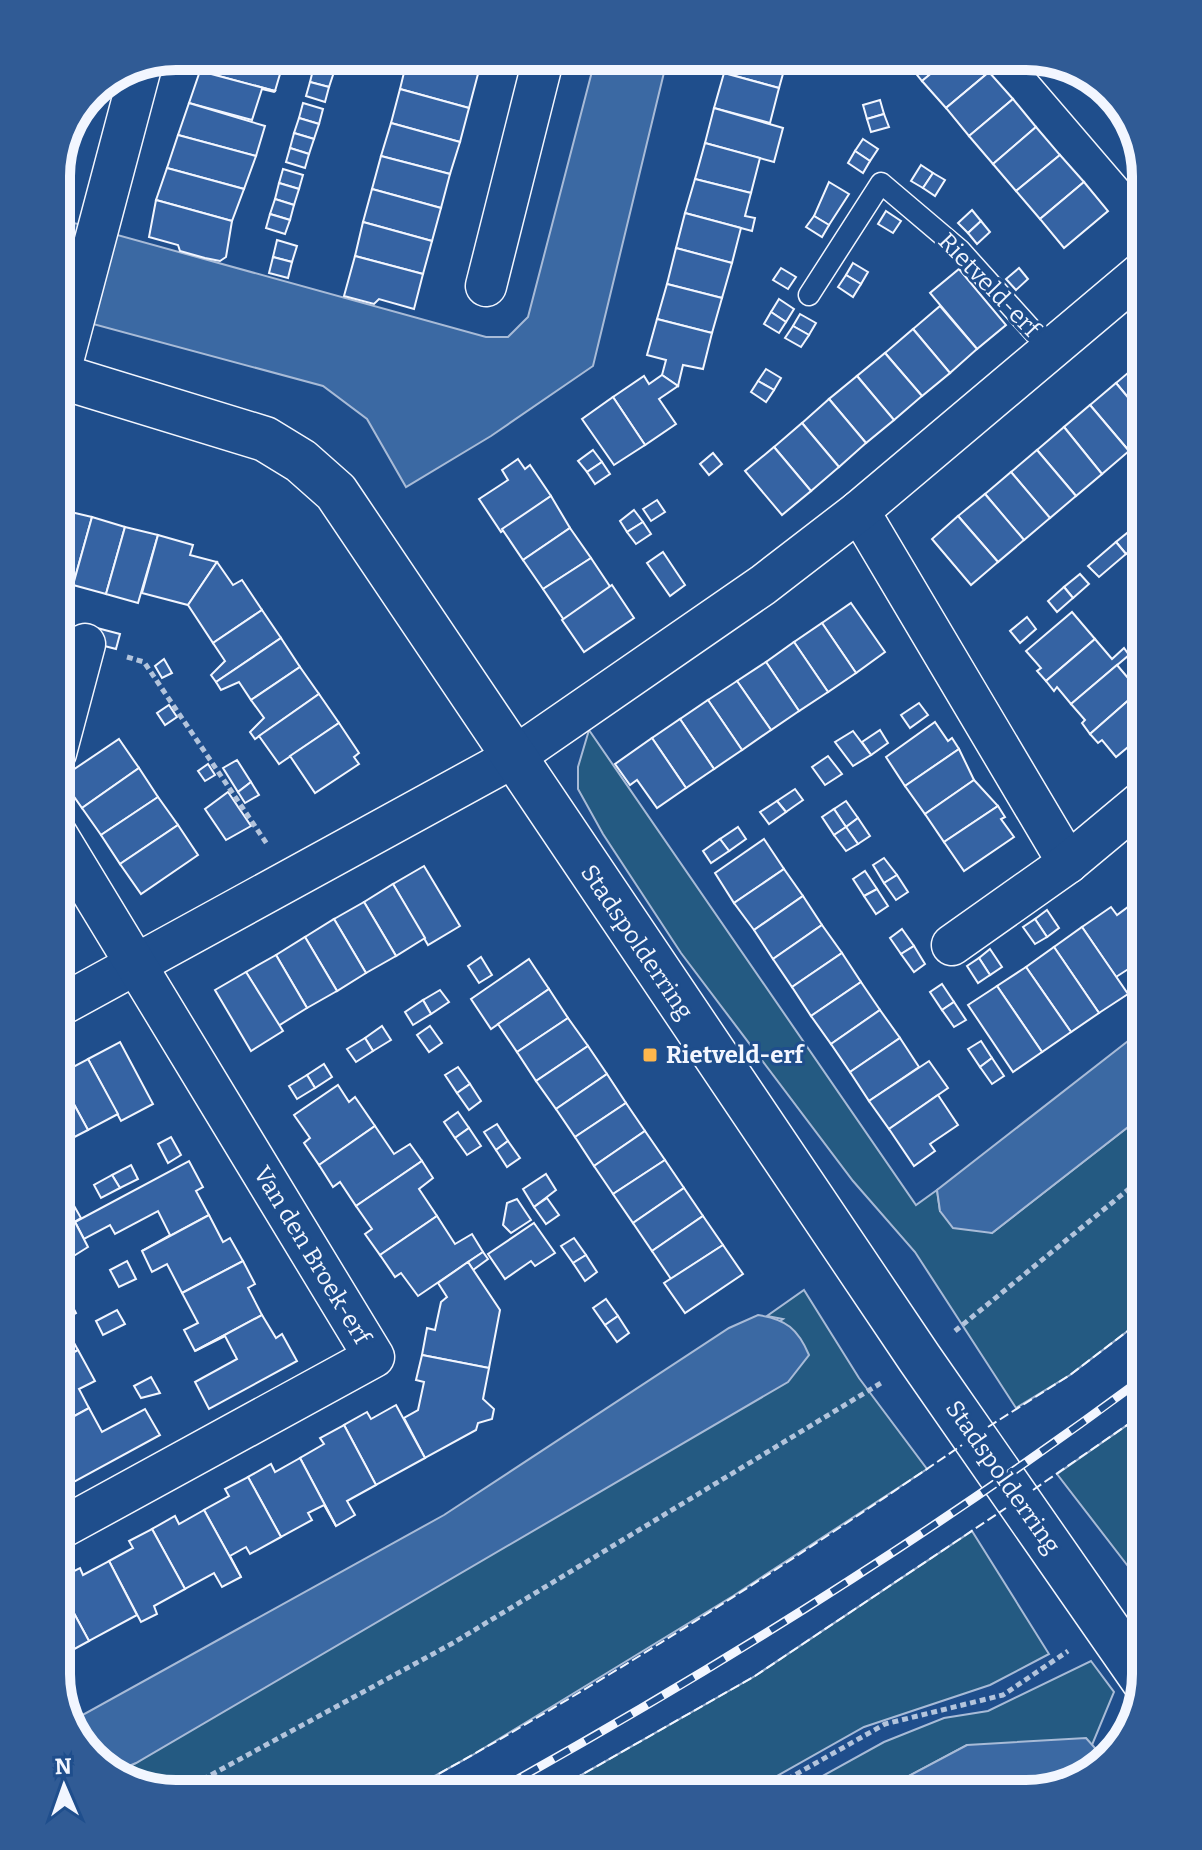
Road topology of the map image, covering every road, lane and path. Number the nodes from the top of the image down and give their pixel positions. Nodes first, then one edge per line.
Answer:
1 (540, 70) edge
2 (138, 77) edge
3 (1068, 79) edge
4 (1128, 149) edge
5 (1132, 281) edge
6 (486, 286) dead end
7 (809, 295) dead end
8 (70, 332) edge
9 (1050, 350) junction
10 (70, 365) edge
11 (859, 511) junction
12 (85, 644) joint
13 (70, 700) edge
14 (514, 757) junction
15 (1132, 810) edge
16 (70, 856) edge
17 (1068, 863) junction
18 (293, 881) junction
19 (952, 945) dead end
20 (137, 967) junction
21 (70, 1001) edge
22 (1132, 1186) edge
23 (920, 1359) junction
24 (70, 1523) edge
25 (1107, 1625) junction
26 (1132, 1663) edge
27 (202, 1780) edge
28 (786, 1780) edge

1 - 6 street
2 - 8 street
3 - 4 street
5 - 9 street, Rietveld-erf
7 - 9 lane, Rietveld-erf
9 - 11 street, Rietveld-erf
10 - 14 street, Stadspolderring
11 - 14 street, Rietveld-erf
11 - 17 street
12 - 13 street
12 - 18 path
14 - 18 street
14 - 23 street, Stadspolderring
15 - 17 street
16 - 20 street, Van den Broek-erf
17 - 19 street
18 - 20 street
20 - 21 street
20 - 24 street, Van den Broek-erf
22 - 23 path
23 - 25 street, Stadspolderring
23 - 27 path
25 - 26 street, Stadspolderring
25 - 28 path

